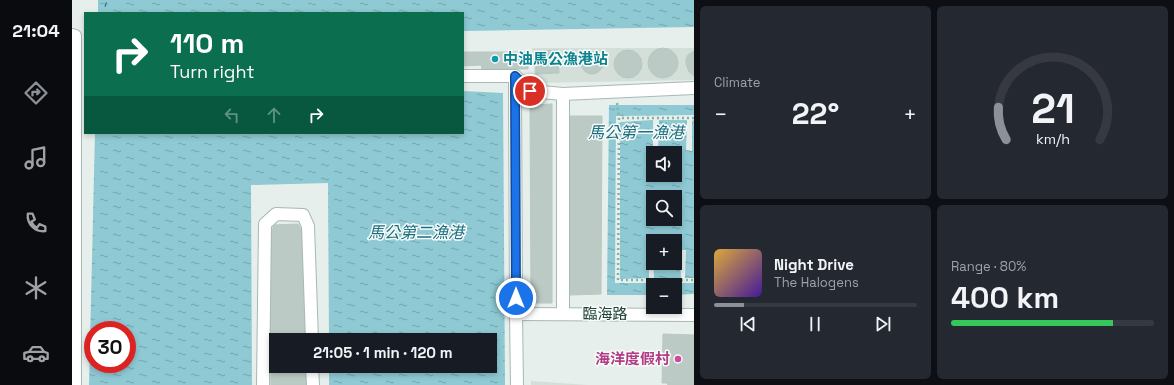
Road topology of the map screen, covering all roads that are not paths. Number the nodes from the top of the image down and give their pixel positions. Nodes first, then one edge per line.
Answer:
1 (72, 36) edge
2 (464, 76) edge
3 (515, 76) junction
4 (694, 88) edge
5 (563, 94) junction
6 (516, 314) junction
7 (563, 314) junction
8 (694, 315) edge
9 (312, 333) edge
10 (312, 373) edge
11 (75, 385) edge
12 (263, 385) edge
13 (313, 385) edge
14 (517, 385) edge

1 - 11 street
2 - 3 street
3 - 5 street
3 - 6 street
4 - 5 street
5 - 7 street
6 - 7 street, 臨海路
6 - 14 street
7 - 8 street, 臨海路
9 - 12 street
10 - 13 street

